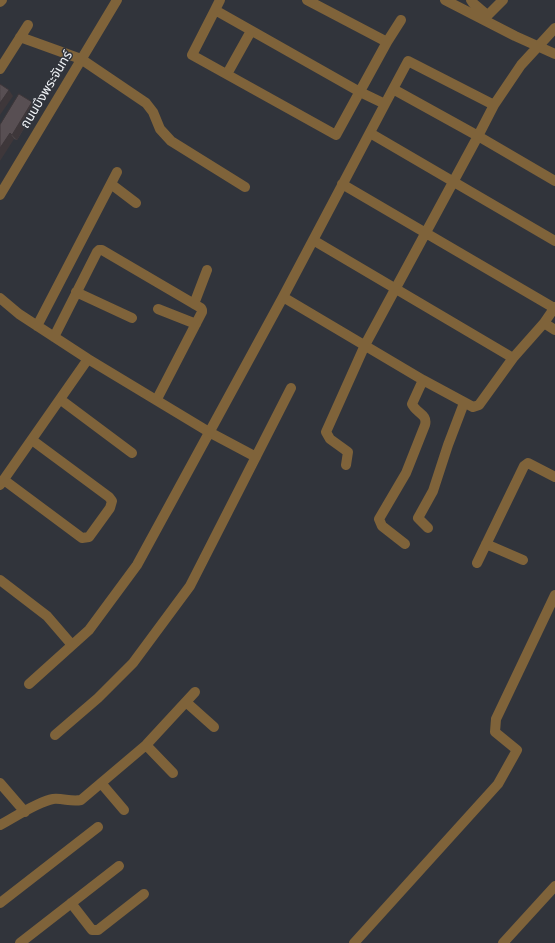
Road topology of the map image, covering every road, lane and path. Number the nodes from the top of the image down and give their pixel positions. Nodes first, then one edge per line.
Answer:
1 (117, 0) edge
2 (220, 0) edge
3 (307, 0) edge
4 (445, 0) edge
5 (472, 0) edge
6 (503, 0) edge
7 (215, 10) junction
8 (401, 20) dead end
9 (28, 25) dead end
10 (555, 28) edge
11 (252, 31) junction
12 (20, 37) junction
13 (387, 42) junction
14 (538, 46) junction
15 (555, 54) edge
16 (81, 59) junction
17 (0, 69) edge
18 (226, 74) junction
19 (393, 89) junction
20 (360, 92) junction
21 (385, 104) junction
22 (494, 105) junction
23 (370, 133) junction
24 (478, 136) junction
25 (117, 172) dead end
26 (555, 181) edge
27 (453, 182) junction
28 (111, 184) junction
29 (342, 184) junction
30 (245, 187) dead end
31 (0, 194) edge
32 (136, 203) dead end
33 (425, 232) junction
34 (313, 240) junction
35 (555, 241) edge
36 (207, 270) dead end
37 (396, 288) junction
38 (76, 292) junction
39 (283, 297) junction
40 (0, 298) edge
41 (194, 304) junction
42 (555, 308) edge
43 (158, 309) dead end
44 (132, 318) dead end
45 (544, 323) junction
46 (196, 324) junction
47 (37, 326) junction
48 (555, 330) edge
49 (54, 337) junction
50 (366, 345) junction
51 (513, 358) junction
52 (88, 359) junction
53 (423, 380) junction
54 (291, 388) dead end
55 (157, 399) junction
56 (61, 400) junction
57 (464, 403) junction
58 (209, 432) junction
59 (32, 440) junction
60 (132, 453) dead end
61 (256, 457) junction
62 (346, 465) dead end
63 (555, 477) edge
64 (2, 483) edge
65 (428, 528) dead end
66 (405, 544) dead end
67 (486, 544) junction
68 (522, 560) dead end
69 (476, 563) dead end
70 (0, 580) edge
71 (555, 595) edge
72 (72, 645) junction
73 (29, 684) dead end
74 (195, 692) dead end
75 (186, 702) junction
76 (214, 727) dead end
77 (56, 736) dead end
78 (146, 746) junction
79 (173, 773) dead end
80 (0, 783) edge
81 (101, 783) junction
82 (124, 810) dead end
83 (25, 812) junction
84 (0, 825) edge
85 (98, 827) dead end
86 (119, 866) dead end
87 (555, 886) edge
88 (144, 894) dead end
89 (0, 903) edge
90 (71, 903) junction
91 (20, 943) edge
92 (354, 943) edge
93 (503, 943) edge

1 - 16 street, ถนนบึงพระจันทร์
2 - 7 street
3 - 13 street
4 - 14 street
5 - 6 street
7 - 11 street
7 - 18 street
8 - 13 street
9 - 12 street
10 - 14 street
11 - 18 street
11 - 20 street
12 - 16 street
12 - 17 street
13 - 20 street
14 - 15 street
14 - 22 street
16 - 30 street
16 - 31 street, ถนนบึงพระจันทร์
18 - 20 street
19 - 21 street
19 - 22 street
19 - 24 street
20 - 21 street
21 - 23 street
22 - 24 street
23 - 27 street
23 - 29 street
24 - 26 street
24 - 27 street
25 - 28 street
27 - 33 street
27 - 35 street
28 - 32 street
28 - 47 street
29 - 33 street
29 - 34 street
33 - 37 street
33 - 42 street
34 - 37 street
34 - 39 street
36 - 41 street
37 - 50 street
37 - 51 street
38 - 41 street
38 - 44 street
38 - 49 street
39 - 50 street
39 - 58 street
40 - 47 street
41 - 46 street
42 - 45 street
43 - 46 street
45 - 48 street
45 - 51 street
46 - 55 street
47 - 49 street
49 - 52 street
50 - 53 street
50 - 62 street
51 - 57 street
52 - 55 street
52 - 56 street
53 - 57 street
53 - 66 street
54 - 61 street
55 - 58 street
56 - 59 street
56 - 60 street
57 - 65 street
58 - 61 street
58 - 72 street
59 - 64 street
59 - 64 street
61 - 77 street
63 - 67 street
67 - 68 street
67 - 69 street
70 - 72 street
71 - 92 street
72 - 73 street
74 - 75 street
75 - 76 street
75 - 78 street
78 - 79 street
78 - 81 street
80 - 83 street
81 - 82 street
81 - 83 street
83 - 84 street
85 - 89 street
86 - 90 street
87 - 93 street
88 - 90 street
90 - 91 street

